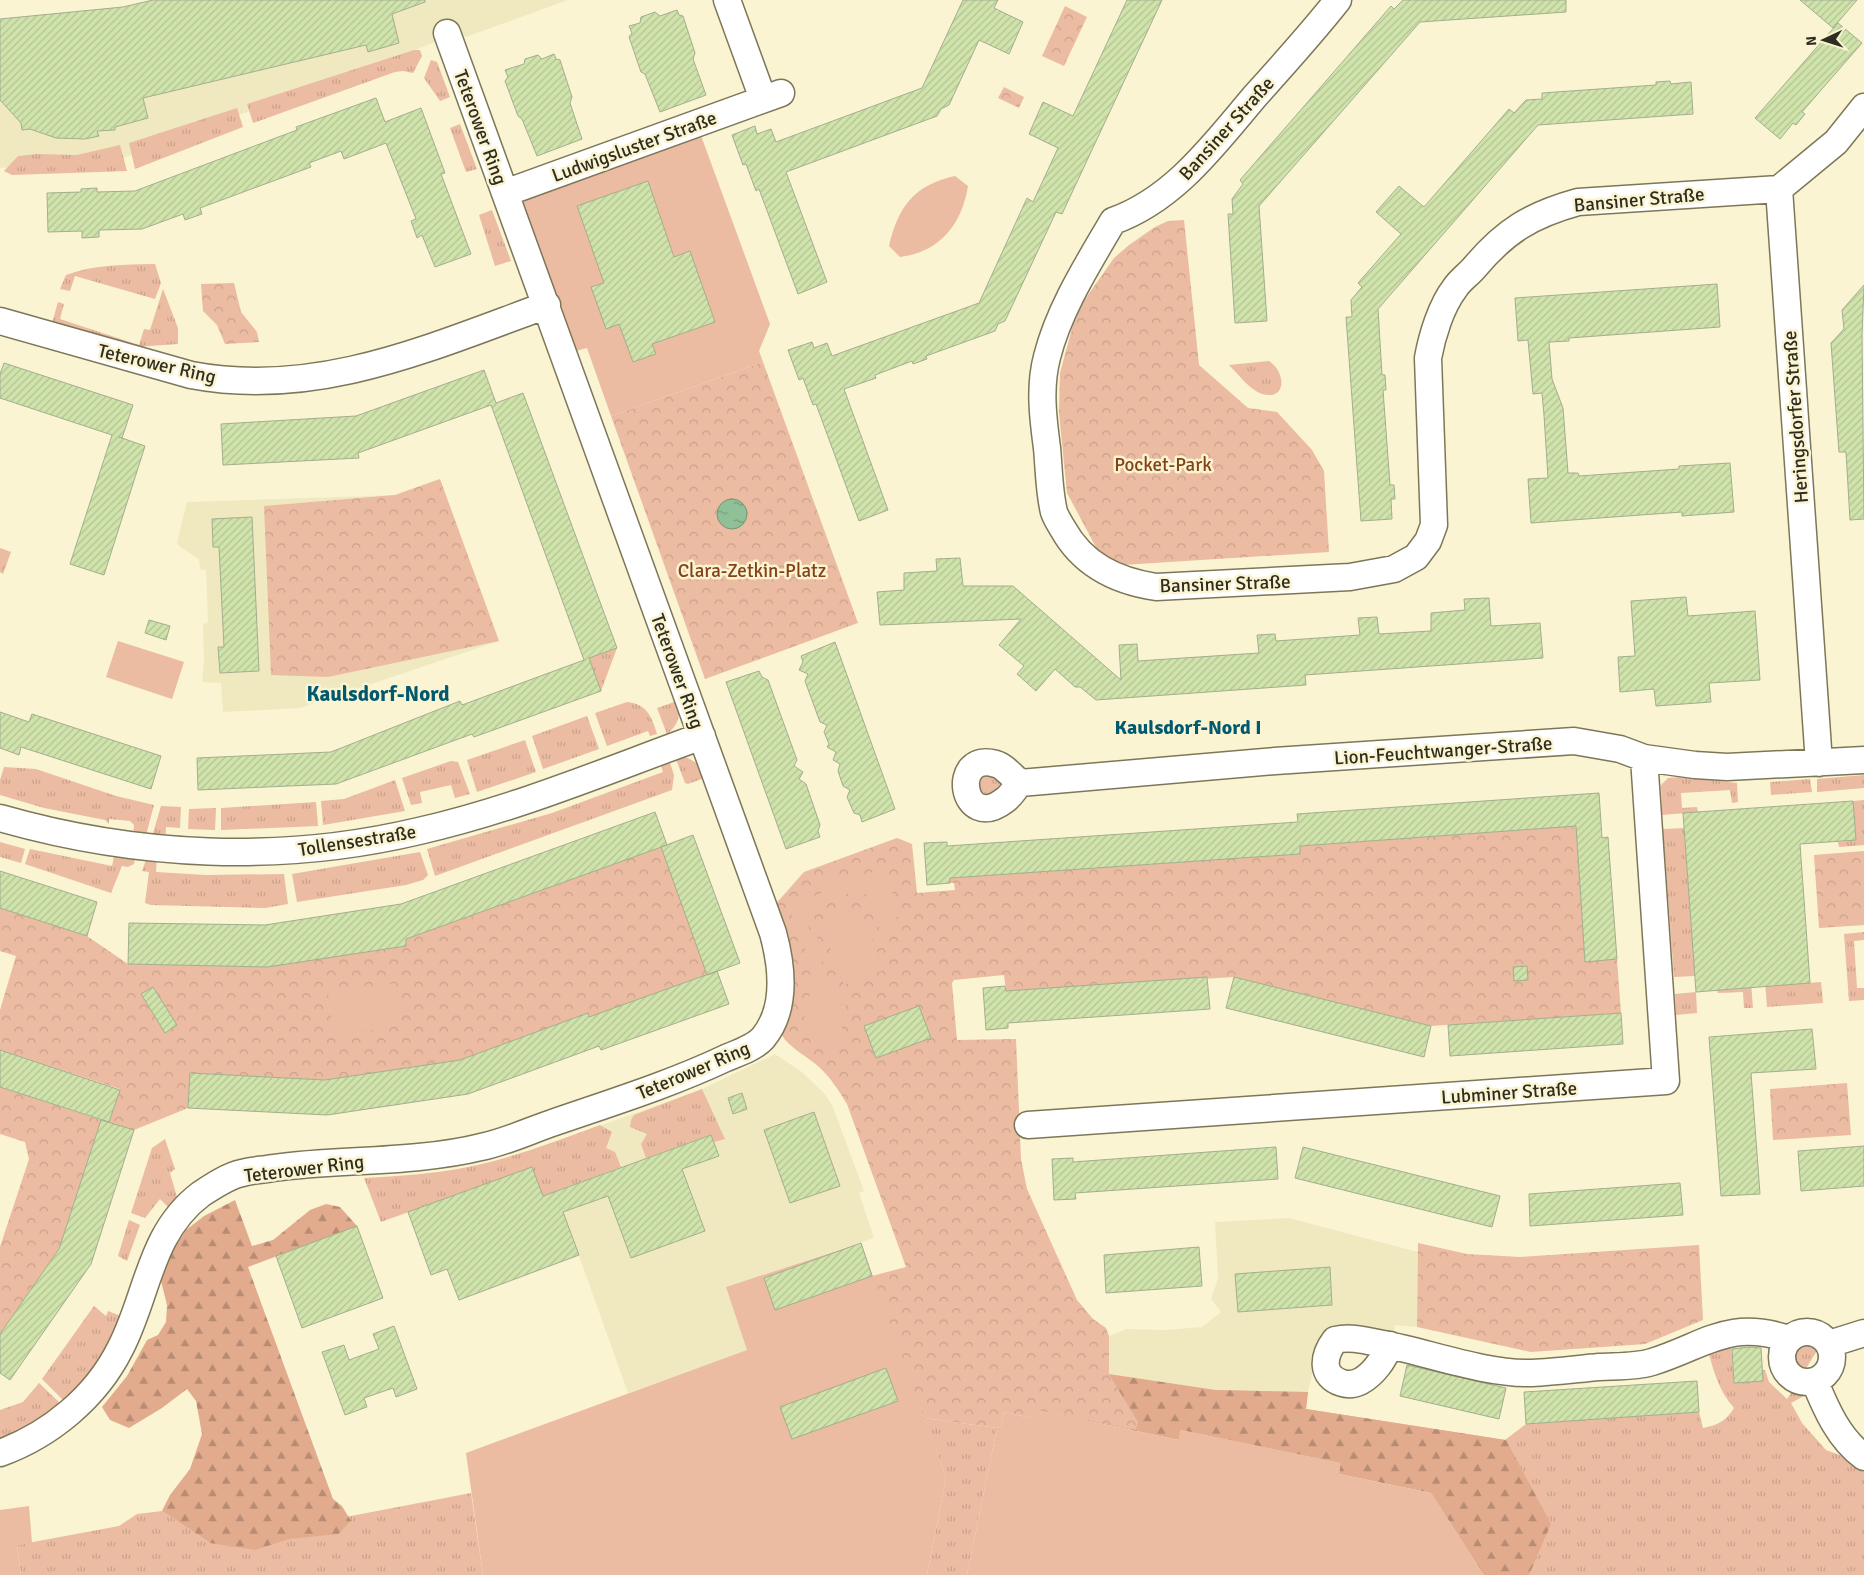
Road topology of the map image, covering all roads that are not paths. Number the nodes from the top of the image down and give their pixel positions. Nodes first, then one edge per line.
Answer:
1 (727, 0) edge
2 (1338, 0) edge
3 (447, 33) dead end
4 (1864, 107) edge
5 (1779, 189) junction
6 (505, 193) junction
7 (547, 306) junction
8 (0, 321) edge
9 (702, 736) junction
10 (1644, 758) junction
11 (1864, 760) edge
12 (1819, 763) junction
13 (1020, 782) dead end
14 (0, 818) edge
15 (1028, 1125) dead end
16 (1864, 1333) edge
17 (1789, 1339) junction
18 (1829, 1344) junction
19 (1390, 1346) dead end
20 (1815, 1382) junction
21 (0, 1453) edge
22 (1859, 1453) edge

1 - 6 street, Ludwigsluster Straße
2 - 5 street, Bansiner Straße
3 - 6 street, Teterower Ring
4 - 5 street
5 - 12 street, Heringsdorfer Straße
6 - 7 street, Teterower Ring
7 - 8 street, Teterower Ring
7 - 9 street, Teterower Ring
9 - 14 street, Tollensestraße
9 - 21 street, Teterower Ring
10 - 12 street, Lion-Feuchtwanger-Straße
10 - 13 street, Lion-Feuchtwanger-Straße
10 - 15 street, Lubminer Straße
11 - 12 street, Lion-Feuchtwanger-Straße
16 - 18 street
17 - 18 street
17 - 19 street
17 - 20 street
18 - 20 street
20 - 22 street

